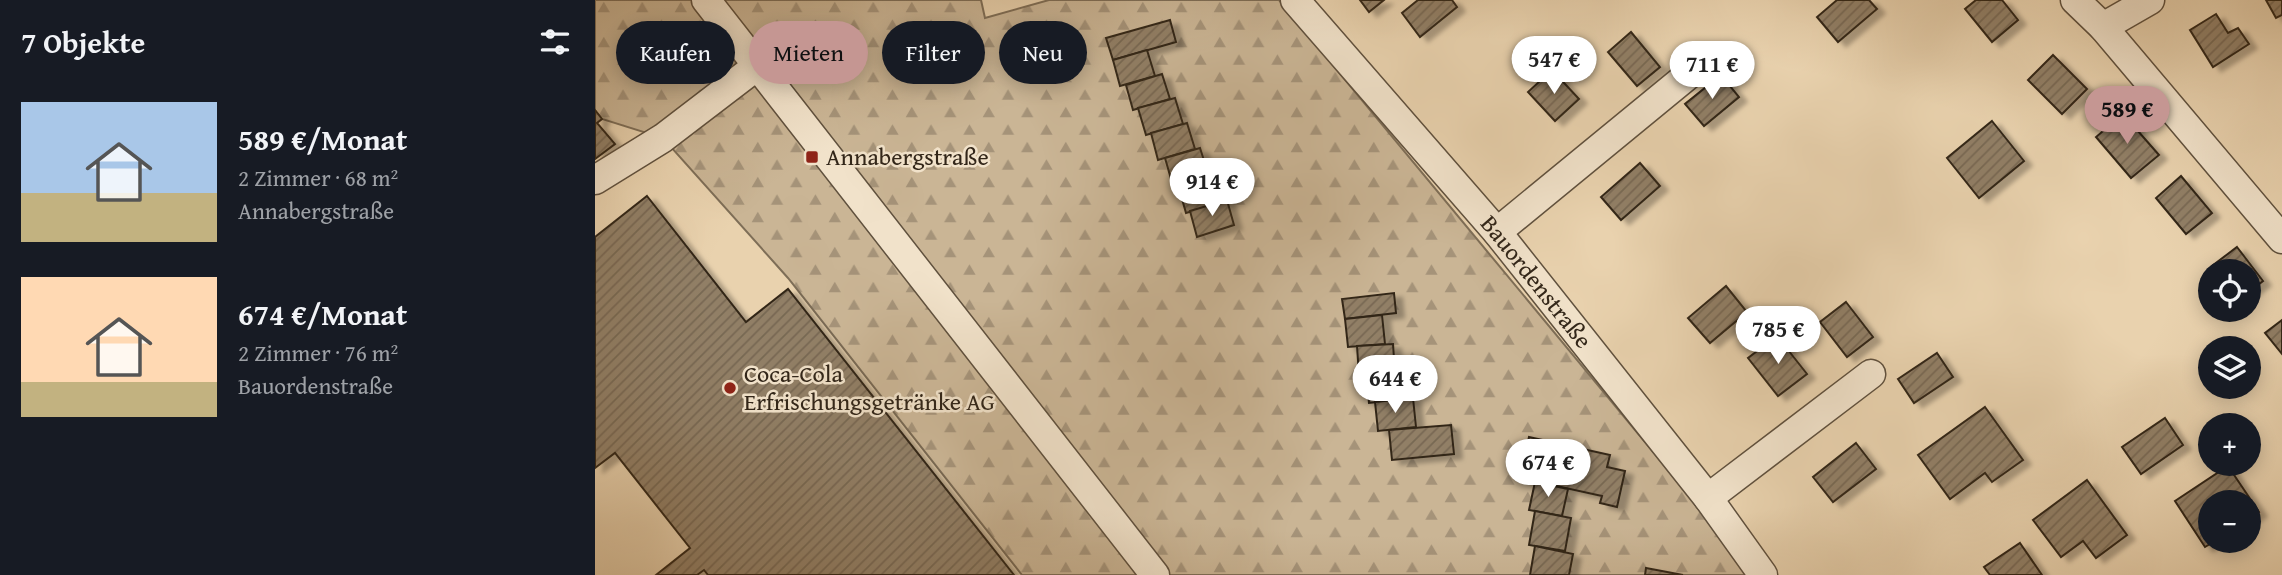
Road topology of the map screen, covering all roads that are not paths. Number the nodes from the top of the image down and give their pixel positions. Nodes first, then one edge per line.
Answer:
1 (706, 0) edge
2 (1296, 0) edge
3 (2075, 0) edge
4 (2150, 0) edge
5 (2103, 27) junction
6 (749, 56) edge
7 (1698, 67) dead end
8 (749, 72) edge
9 (771, 84) edge
10 (595, 180) edge
11 (1497, 232) junction
12 (2282, 239) edge
13 (1871, 374) dead end
14 (1708, 498) junction
15 (1156, 575) edge
16 (1763, 575) edge

1 - 6 street
2 - 11 street, Bauordenstraße
3 - 5 street
4 - 5 street
5 - 12 street
7 - 11 street
8 - 10 street
9 - 15 street
11 - 14 street, Bauordenstraße
13 - 14 street
14 - 16 street, Bauordenstraße

